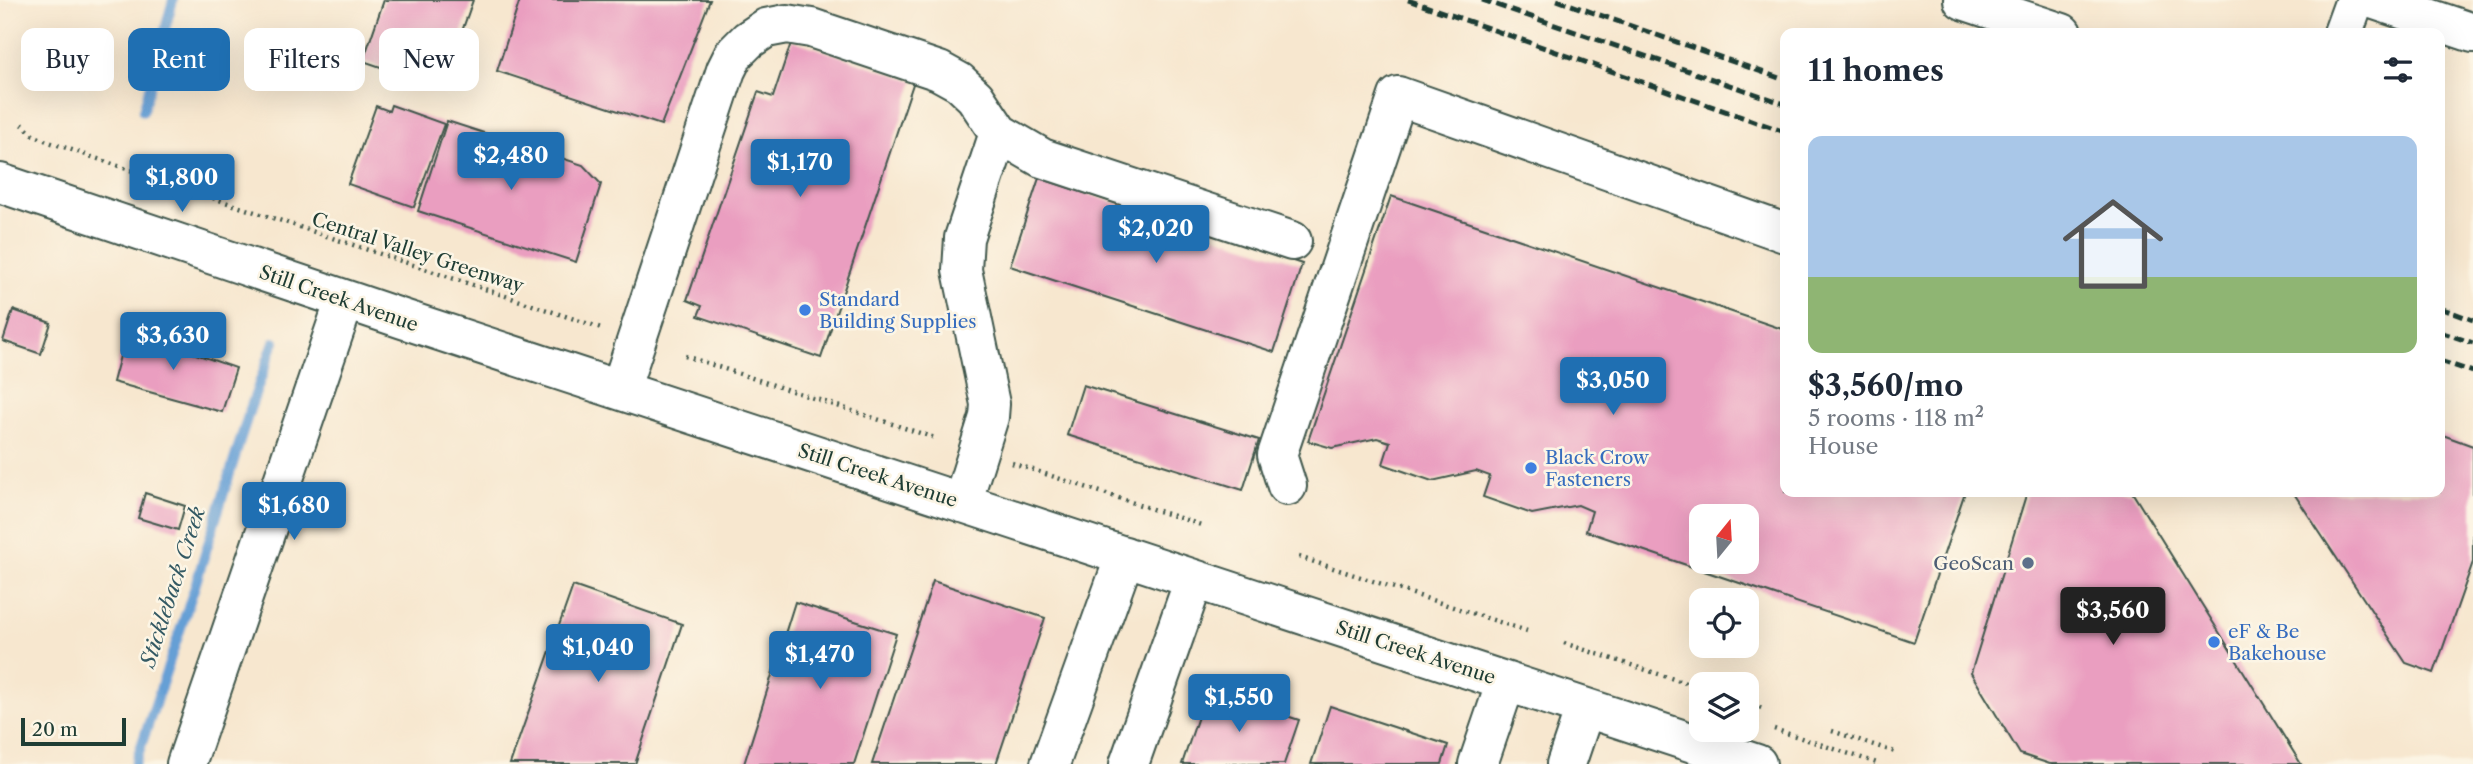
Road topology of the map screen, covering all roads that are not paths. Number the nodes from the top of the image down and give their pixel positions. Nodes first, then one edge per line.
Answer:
1 (1963, 0) edge
2 (2355, 0) edge
3 (2375, 0) edge
4 (2047, 28) edge
5 (2345, 28) edge
6 (2473, 33) edge
7 (999, 133) junction
8 (0, 183) edge
9 (1780, 231) edge
10 (1292, 241) dead end
11 (345, 300) junction
12 (620, 390) junction
13 (1287, 486) dead end
14 (962, 503) junction
15 (1125, 556) junction
16 (1194, 579) junction
17 (1506, 682) junction
18 (1585, 708) junction
19 (186, 764) edge
20 (1051, 764) edge
21 (1129, 764) edge
22 (1478, 764) edge
23 (1566, 764) edge
24 (1756, 764) edge

1 - 4 street
2 - 5 street
3 - 6 street
7 - 10 street
7 - 12 street
7 - 14 street
8 - 11 street, Still Creek Avenue
9 - 13 street
11 - 12 street, Still Creek Avenue
11 - 19 street
12 - 14 street, Still Creek Avenue
14 - 15 street, Still Creek Avenue
15 - 16 street, Still Creek Avenue
15 - 20 street
16 - 17 street, Still Creek Avenue
16 - 21 street
17 - 18 street, Still Creek Avenue
17 - 22 street
18 - 23 street
18 - 24 street, Still Creek Avenue

